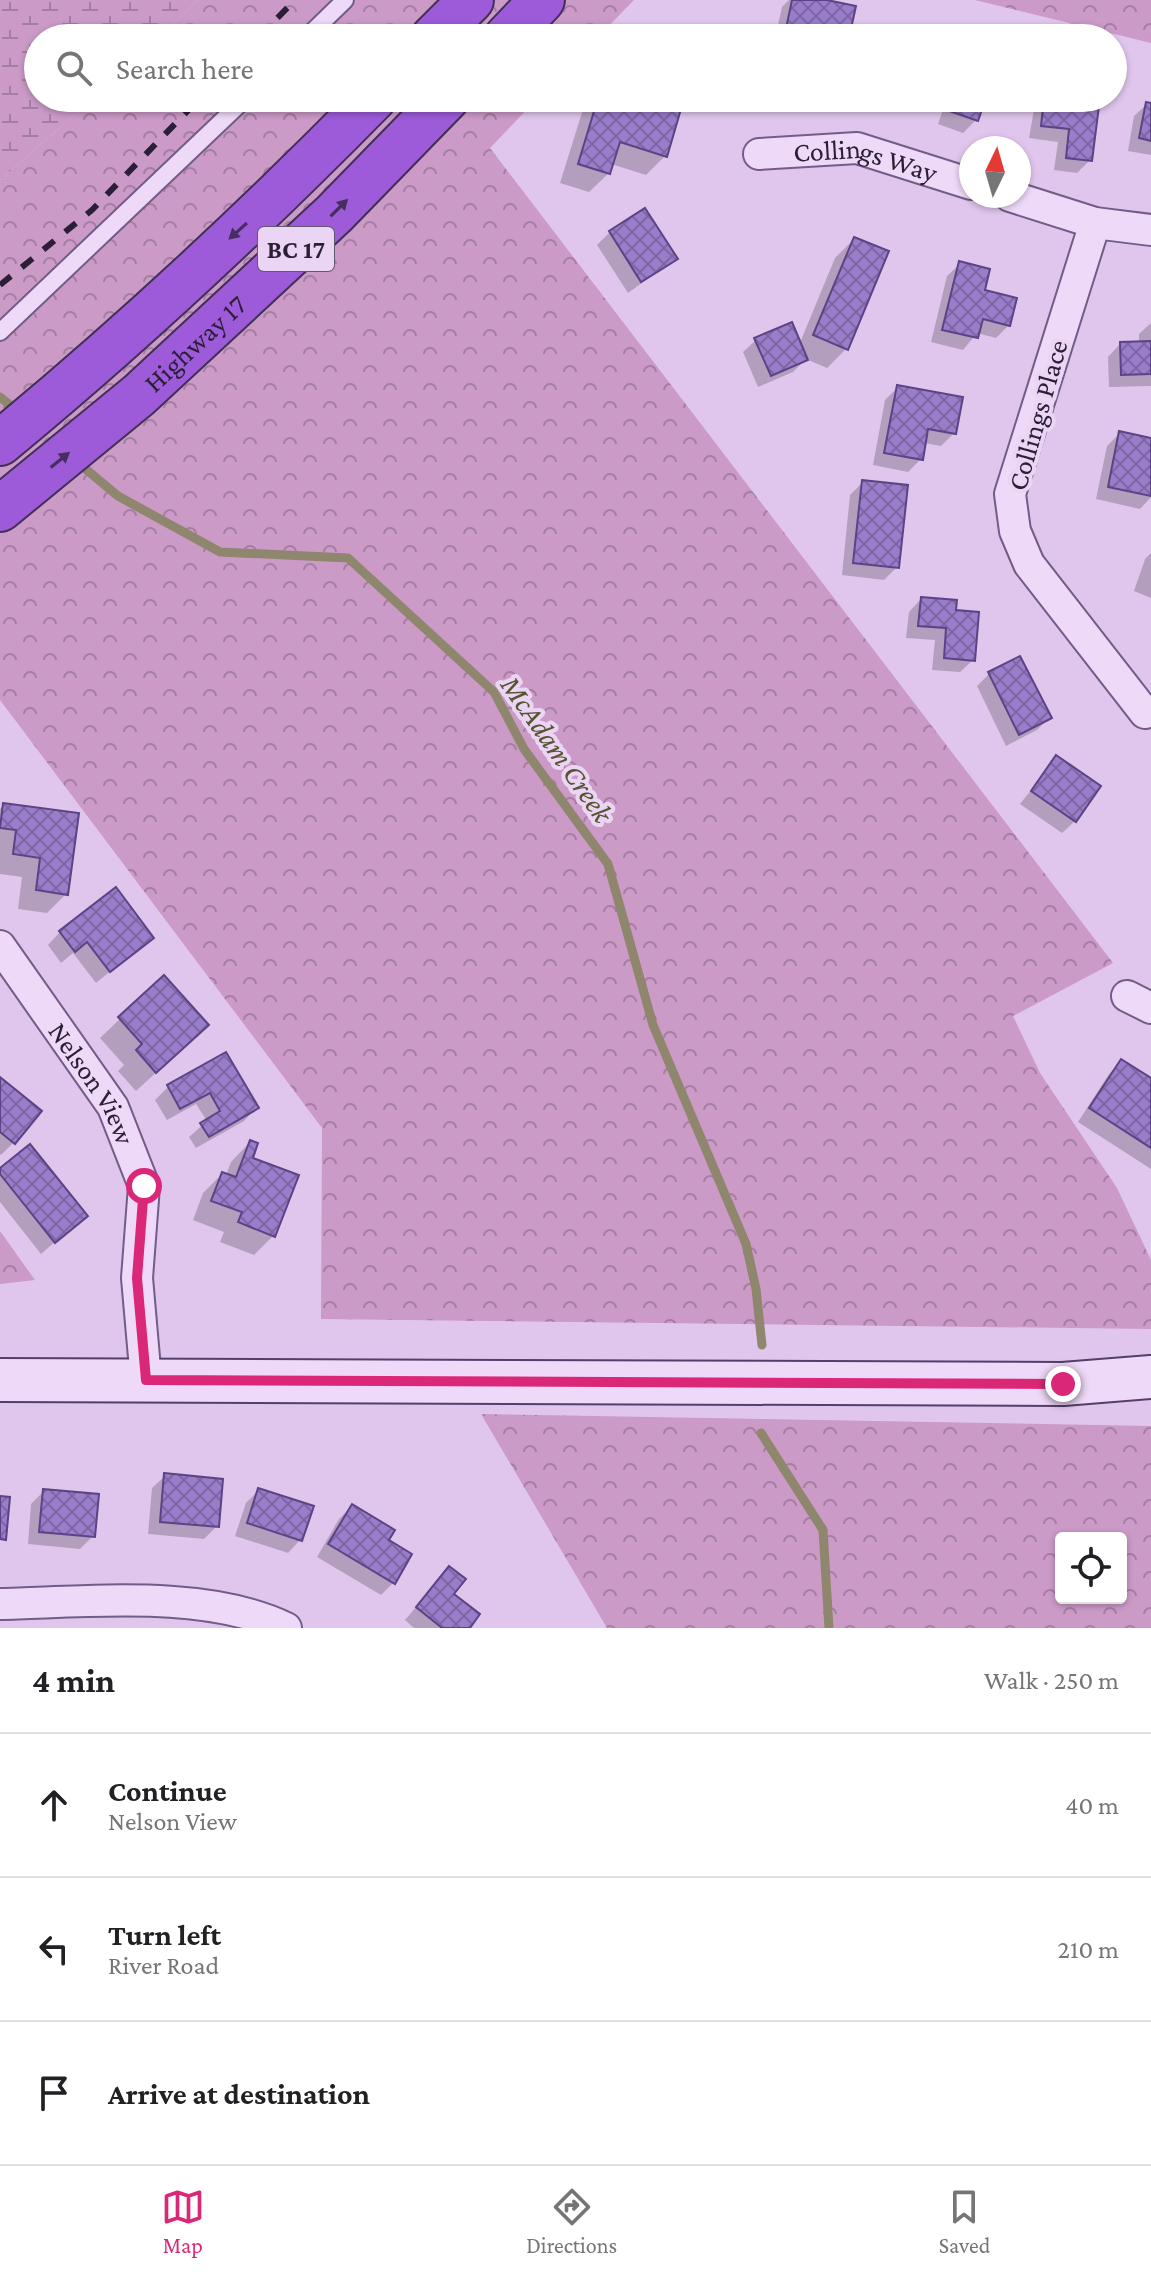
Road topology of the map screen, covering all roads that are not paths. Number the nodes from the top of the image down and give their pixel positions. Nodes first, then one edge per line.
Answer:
1 (345, 0) edge
2 (471, 0) edge
3 (542, 0) edge
4 (320, 24) edge
5 (447, 24) edge
6 (519, 24) edge
7 (231, 112) edge
8 (360, 112) edge
9 (433, 112) edge
10 (759, 154) dead end
11 (959, 180) edge
12 (1031, 203) edge
13 (1095, 223) junction
14 (1151, 230) edge
15 (0, 332) edge
16 (0, 443) edge
17 (0, 509) edge
18 (1145, 713) dead end
19 (0, 946) edge
20 (1151, 1377) edge
21 (0, 1380) edge
22 (146, 1380) junction
23 (0, 1604) edge
24 (286, 1628) edge

1 - 4 lane
2 - 5 highway
3 - 6 highway
7 - 15 lane
8 -> 16 highway, Highway 17 / BC 17
17 -> 9 highway, Highway 17 / BC 17
10 - 11 street, Collings Way
12 - 13 street
13 - 14 street
13 - 18 street, Collings Place
19 - 22 street, Nelson View
20 - 22 street
21 - 22 street
23 - 24 street

